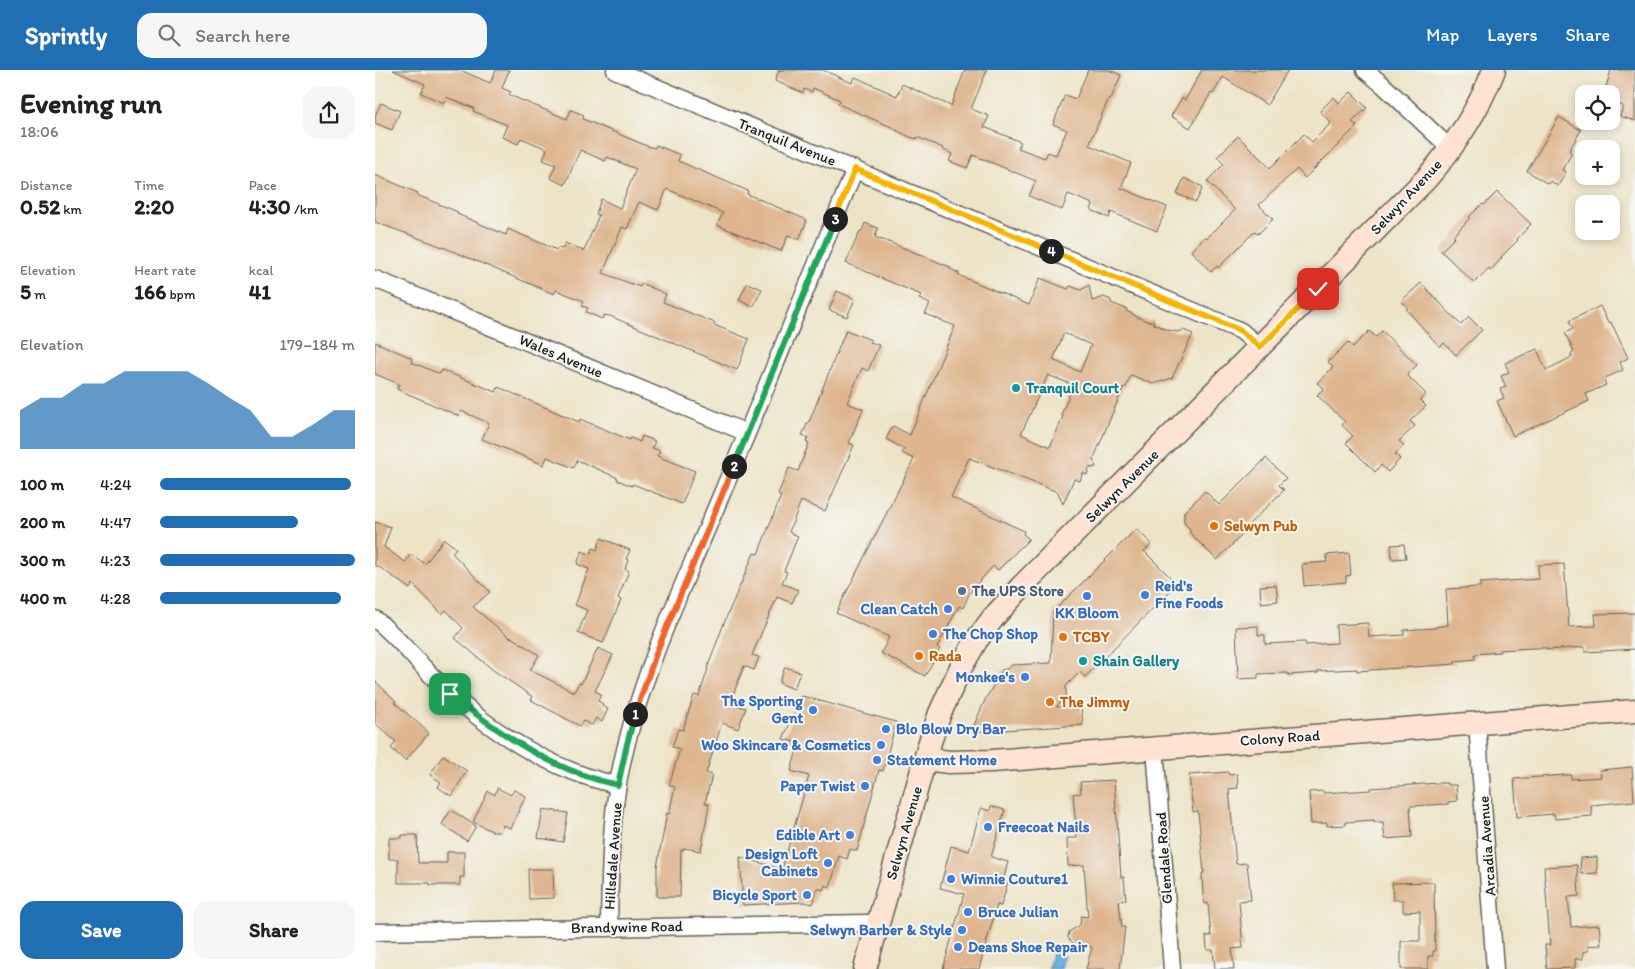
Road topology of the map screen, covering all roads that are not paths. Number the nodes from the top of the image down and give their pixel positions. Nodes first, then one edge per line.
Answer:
1 (615, 70) edge
2 (1365, 70) edge
3 (1494, 70) edge
4 (1451, 149) junction
5 (855, 169) junction
6 (375, 279) edge
7 (1260, 347) junction
8 (747, 434) junction
9 (375, 619) edge
10 (1635, 711) edge
11 (1477, 723) junction
12 (1155, 748) junction
13 (925, 759) junction
14 (618, 785) junction
15 (878, 924) junction
16 (609, 928) junction
17 (375, 932) edge
18 (865, 969) edge
19 (1172, 969) edge
20 (1495, 969) edge

1 - 5 street, Tranquil Avenue
2 - 4 street
3 - 4 street, Selwyn Avenue
4 - 7 street, Selwyn Avenue
5 - 7 street, Tranquil Avenue
5 - 8 street, Hillsdale Avenue
6 - 8 street, Wales Avenue
7 - 13 street, Selwyn Avenue
8 - 14 street, Hillsdale Avenue
9 - 14 street
10 - 11 street, Colony Road
11 - 12 street, Colony Road
11 - 20 street, Arcadia Avenue
12 - 13 street, Colony Road
12 - 19 street, Glendale Road
13 - 15 street, Selwyn Avenue
14 - 16 street, Hillsdale Avenue
15 - 16 street, Brandywine Road
15 - 18 street, Selwyn Avenue
16 - 17 street, Brandywine Road

